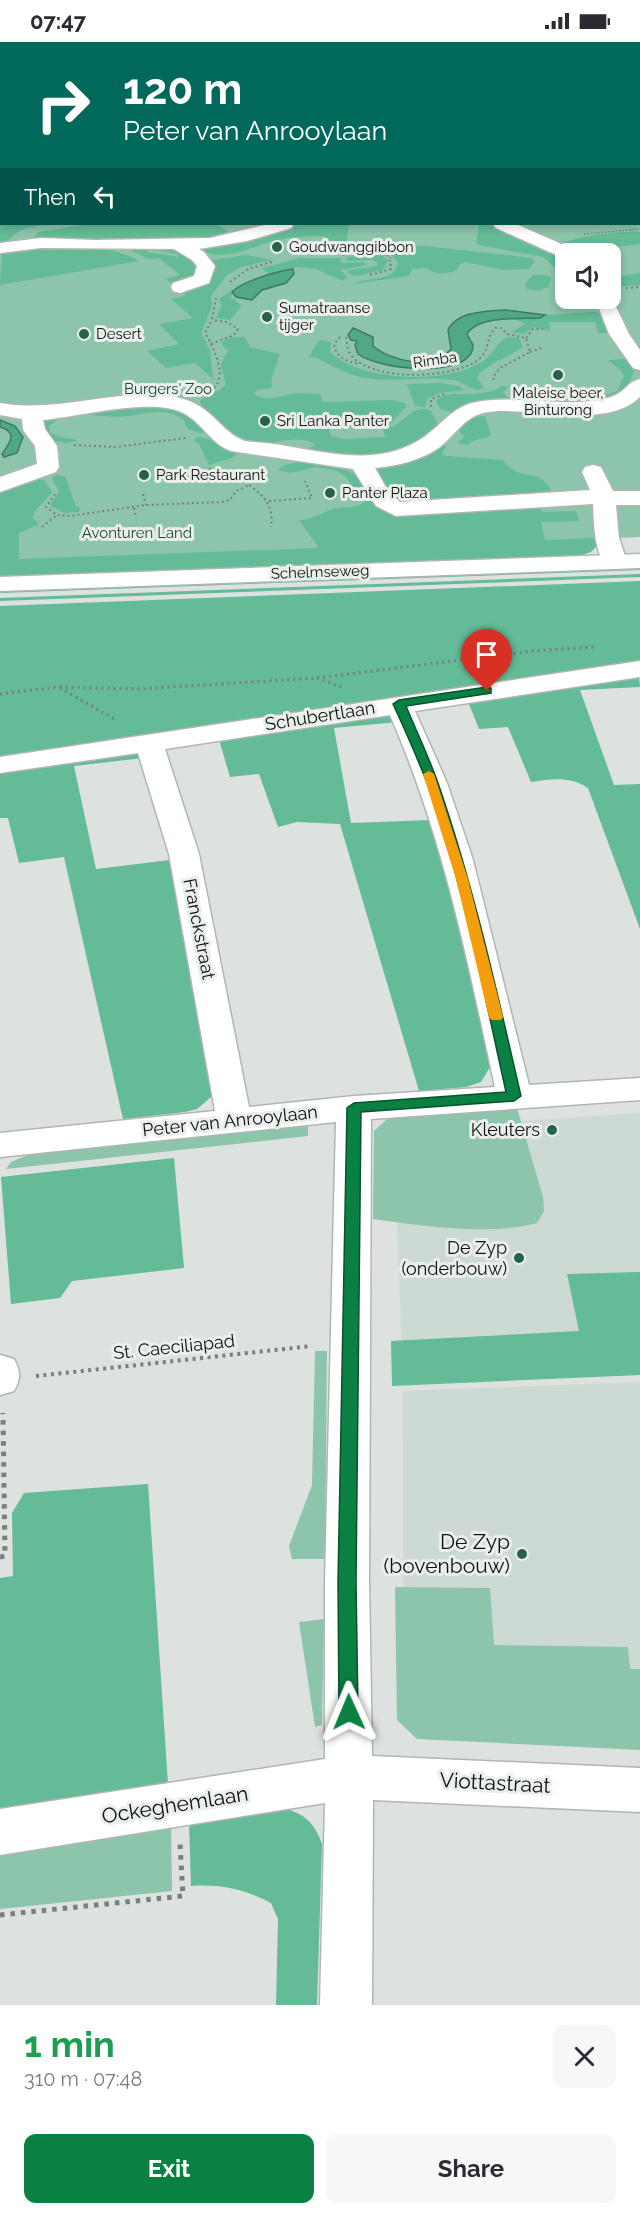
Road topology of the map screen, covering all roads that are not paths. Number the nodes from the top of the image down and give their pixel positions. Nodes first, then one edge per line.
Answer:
1 (282, 225) edge
2 (505, 225) edge
3 (56, 226) dead end
4 (22, 244) junction
5 (178, 244) junction
6 (555, 246) edge
7 (0, 248) edge
8 (180, 287) dead end
9 (609, 309) edge
10 (640, 363) edge
11 (638, 391) edge
12 (0, 409) edge
13 (32, 415) junction
14 (361, 463) junction
15 (593, 472) dead end
16 (0, 485) edge
17 (604, 497) junction
18 (640, 498) edge
19 (640, 561) edge
20 (615, 562) junction
21 (0, 584) edge
22 (640, 669) edge
23 (399, 704) junction
24 (149, 742) junction
25 (0, 765) edge
26 (640, 1089) edge
27 (514, 1096) junction
28 (354, 1108) junction
29 (234, 1120) junction
30 (0, 1145) edge
31 (0, 1370) edge
32 (0, 1380) edge
33 (349, 1777) junction
34 (640, 1790) edge
35 (0, 1832) edge
36 (346, 2005) edge

1 - 5 street
2 - 6 street
3 - 4 street
4 - 5 street
4 - 7 street
5 - 8 street
9 - 10 street
11 - 14 street
12 - 13 street
13 - 14 street
13 - 16 street
14 - 17 street
15 - 17 street
17 - 18 street
17 - 20 street
19 - 20 street, Schelmseweg
20 - 21 street, Schelmseweg
22 - 23 street, Schubertlaan
23 - 24 street, Schubertlaan
23 - 27 street
24 - 25 street, Schubertlaan
24 - 29 street, Franckstraat
26 - 27 street, Peter van Anrooylaan
27 - 28 street, Peter van Anrooylaan
28 - 29 street, Peter van Anrooylaan
28 - 33 street
29 - 30 street, Peter van Anrooylaan
31 - 32 street
33 - 34 street, Viottastraat
33 - 35 street, Ockeghemlaan
33 - 36 street

